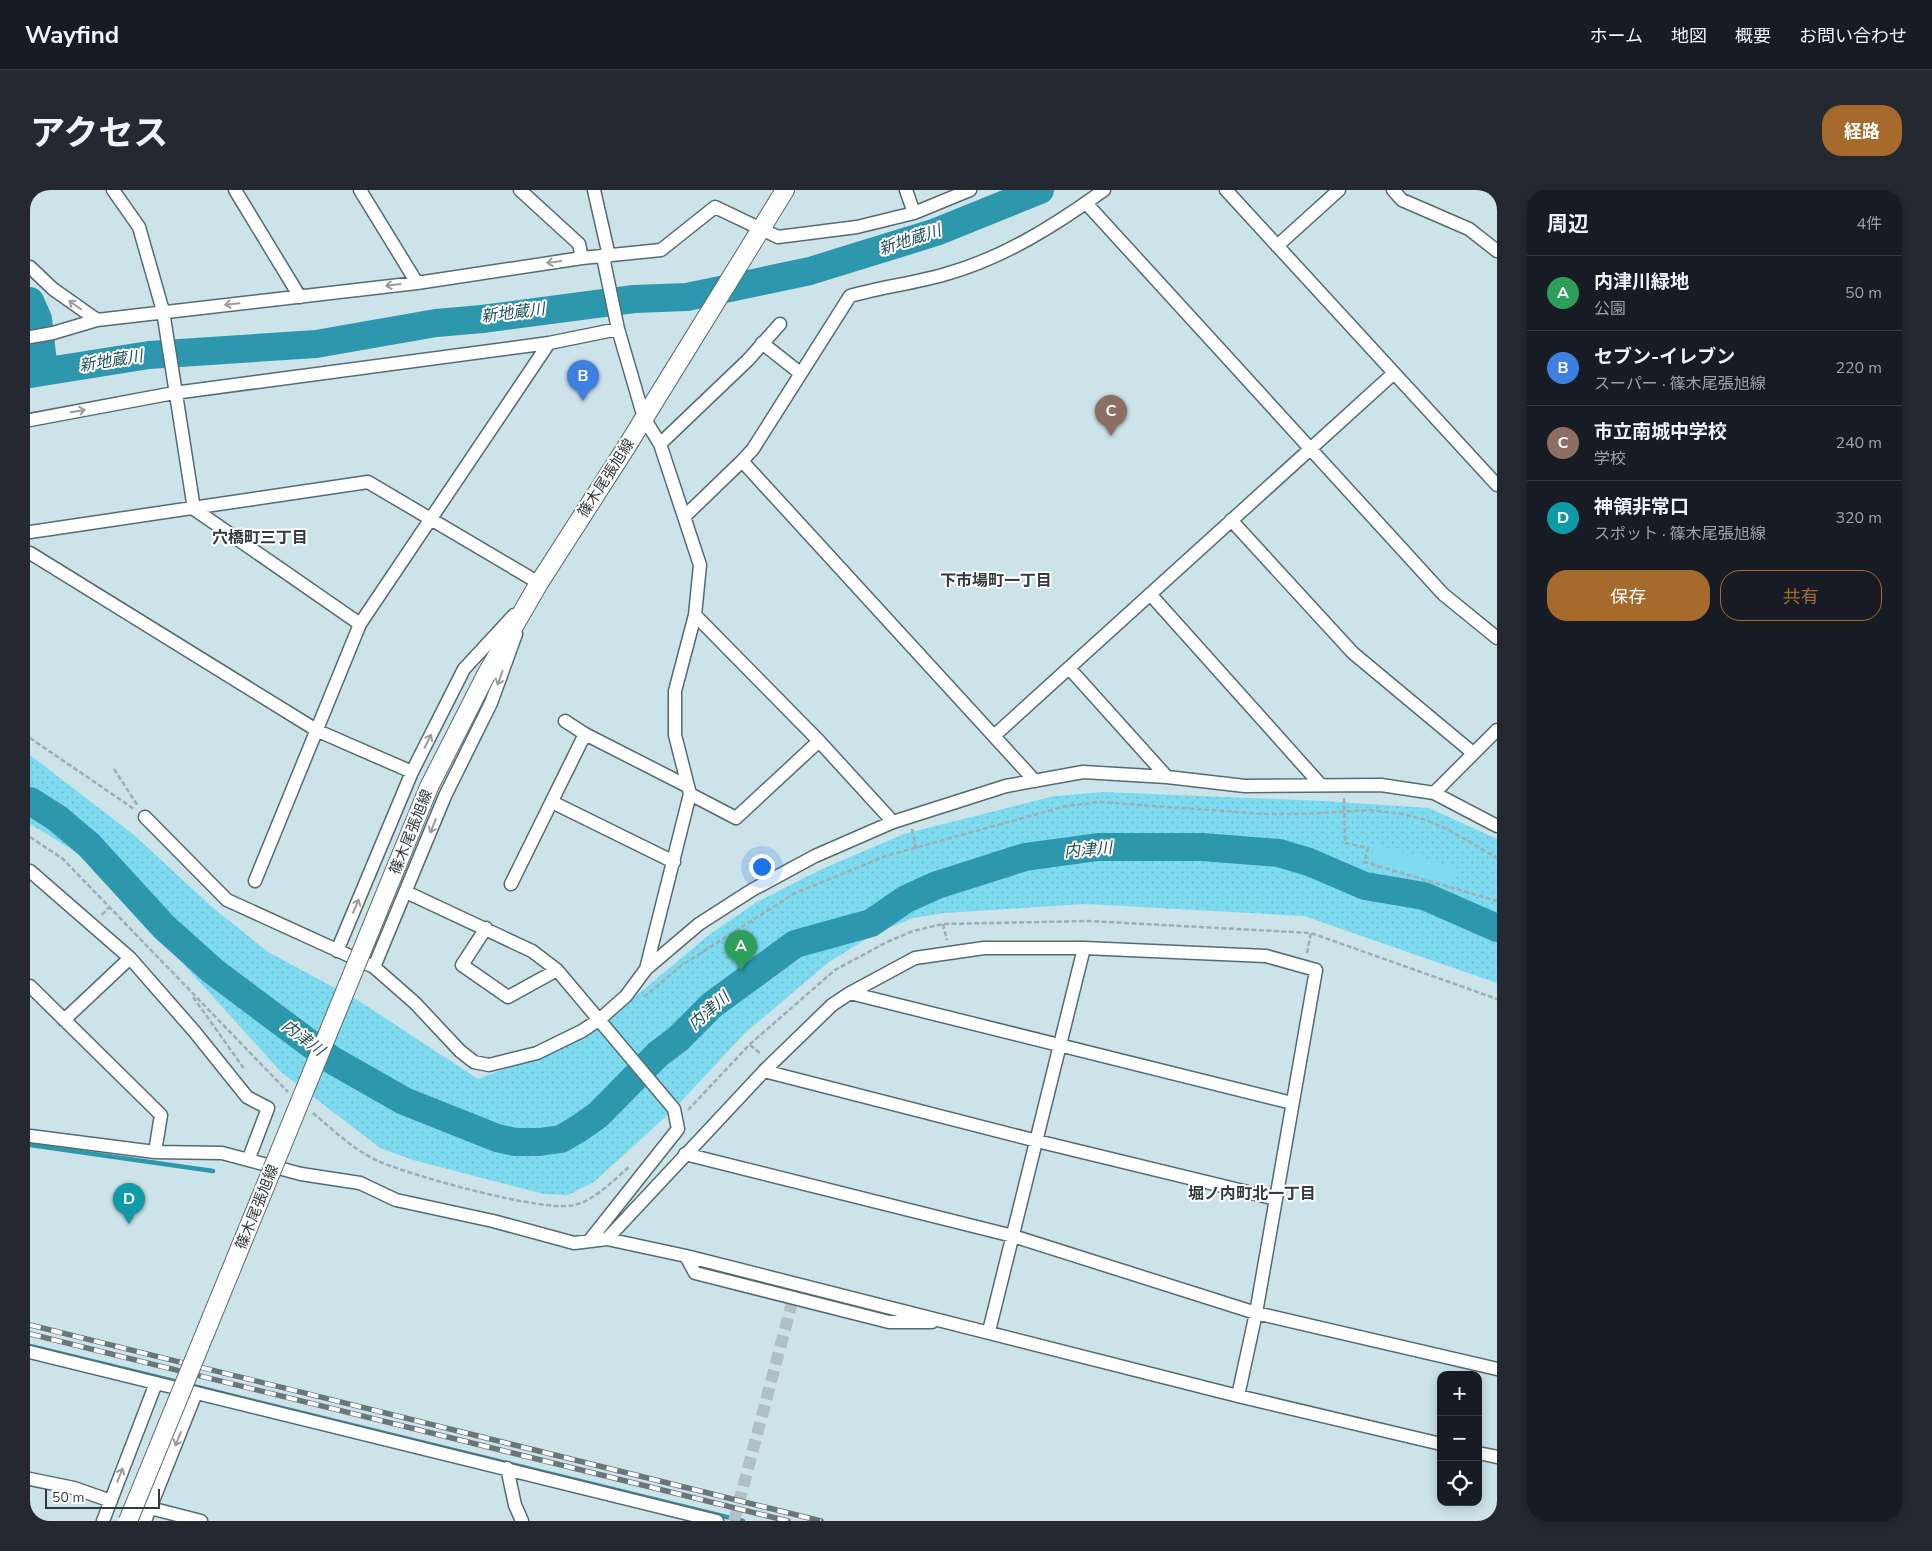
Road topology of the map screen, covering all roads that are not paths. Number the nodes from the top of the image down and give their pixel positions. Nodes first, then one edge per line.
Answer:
1 (113, 190) edge
2 (234, 190) edge
3 (360, 190) edge
4 (520, 190) edge
5 (594, 190) edge
6 (785, 190) edge
7 (906, 190) edge
8 (970, 190) edge
9 (1104, 190) edge
10 (1226, 190) edge
11 (1338, 190) edge
12 (1393, 190) edge
13 (1086, 203) junction
14 (914, 213) junction
15 (757, 235) junction
16 (1277, 246) junction
17 (1497, 251) edge
18 (582, 258) junction
19 (605, 259) junction
20 (30, 267) edge
21 (417, 283) junction
22 (300, 297) junction
23 (163, 315) junction
24 (97, 320) junction
25 (617, 324) junction
26 (780, 324) dead end
27 (30, 336) edge
28 (549, 343) junction
29 (762, 343) junction
30 (800, 373) junction
31 (1394, 373) junction
32 (174, 389) junction
33 (644, 418) junction
34 (30, 420) edge
35 (660, 444) junction
36 (1310, 447) junction
37 (742, 461) junction
38 (1497, 485) edge
39 (194, 510) junction
40 (684, 517) junction
41 (432, 519) junction
42 (1231, 520) junction
43 (30, 532) edge
44 (30, 554) edge
45 (539, 583) junction
46 (1150, 594) junction
47 (529, 599) junction
48 (695, 615) junction
49 (360, 624) junction
50 (1497, 638) edge
51 (1069, 668) junction
52 (565, 721) dead end
53 (1497, 730) edge
54 (318, 731) junction
55 (584, 734) junction
56 (995, 736) junction
57 (819, 741) junction
58 (1473, 753) junction
59 (412, 772) junction
60 (1167, 777) junction
61 (1035, 781) junction
62 (1320, 784) junction
63 (689, 790) junction
64 (1434, 793) junction
65 (552, 802) junction
66 (145, 818) road end
67 (893, 822) junction
68 (1497, 826) edge
69 (674, 862) junction
70 (30, 871) edge
71 (255, 881) dead end
72 (511, 884) dead end
73 (406, 892) junction
74 (486, 928) junction
75 (1084, 948) junction
76 (337, 951) junction
77 (130, 958) junction
78 (374, 967) junction
79 (646, 969) junction
80 (557, 970) junction
81 (30, 986) edge
82 (850, 993) junction
83 (64, 1020) junction
84 (603, 1023) junction
85 (1060, 1046) junction
86 (764, 1071) junction
87 (1292, 1103) junction
88 (30, 1136) edge
89 (1037, 1141) junction
90 (155, 1152) junction
91 (685, 1154) junction
92 (249, 1158) junction
93 (1276, 1199) junction
94 (1013, 1236) junction
95 (607, 1239) junction
96 (590, 1240) junction
97 (1256, 1313) junction
98 (989, 1331) junction
99 (30, 1352) edge
100 (1497, 1370) edge
101 (156, 1383) junction
102 (196, 1393) junction
103 (1238, 1396) junction
104 (1437, 1443) edge
105 (1482, 1454) edge
106 (1497, 1457) edge
107 (507, 1468) junction
108 (30, 1479) edge
109 (111, 1501) junction
110 (150, 1508) junction
111 (103, 1521) edge
112 (128, 1521) edge
113 (145, 1521) edge
114 (201, 1521) edge
115 (522, 1521) edge
116 (717, 1521) edge

1 - 23 street
2 - 22 street
3 - 21 street
4 - 18 street
5 - 19 street
6 - 15 main road, 篠木尾張旭線
7 - 14 street
8 - 14 street
9 - 13 street
10 - 16 street
11 - 16 street
12 - 17 street
13 - 30 street
13 - 36 street
14 - 15 street
15 - 19 street
15 - 33 main road, 篠木尾張旭線
16 - 31 street
18 - 19 street
18 -> 21 street
19 - 25 street
24 -> 20 street
21 -> 22 street
22 -> 23 street
23 - 24 street
23 - 32 street
24 - 27 street
25 - 28 street
25 - 33 street
26 - 29 street
28 - 32 street
28 - 41 street
29 - 30 street
29 - 35 street
30 - 37 street
31 - 36 street
31 - 38 street
34 -> 32 street
32 - 39 street
33 - 35 street
33 - 45 main road, 篠木尾張旭線
35 - 40 street
36 - 42 street
36 - 50 street
37 - 40 street
37 - 56 street
39 - 41 street
39 - 43 street
39 - 49 street
40 - 48 street
41 - 45 street
41 - 49 street
42 - 46 street
42 - 58 street
44 - 54 street
45 - 47 main road, 篠木尾張旭線
46 - 51 street
46 - 62 street
59 -> 47 street
47 -> 73 street
47 - 112 main road, 篠木尾張旭線, bridge
48 - 57 street
48 - 63 street
49 - 54 street
51 - 56 street
51 - 60 street
52 - 55 street
53 - 58 street
54 - 59 street
54 - 71 street
55 - 63 street
55 - 65 street
56 - 61 street
57 - 63 street
57 - 67 street
58 - 64 street
76 -> 59 street
60 - 61 street
60 - 62 street
61 - 67 street
62 - 64 street
63 - 69 street
64 - 68 street
65 - 69 street
65 - 72 street
66 - 76 street
67 - 79 street
69 - 79 street
70 - 77 street
73 - 74 street
73 - 78 street
74 - 80 street
74 - 80 street
75 - 82 street
75 - 85 street
75 - 87 street
76 - 78 street
77 - 83 street
77 - 92 street
78 - 84 street
79 - 84 street
80 - 84 street
81 - 83 street
82 - 85 street
82 - 86 street
83 - 90 street
84 - 96 street
85 - 87 street
85 - 89 street
86 - 89 street
86 - 91 street
87 - 93 street
88 - 90 street
89 - 93 street
89 - 94 street
90 - 92 street
91 - 94 street
91 - 95 street
92 - 96 street
93 - 97 street
94 - 97 street
94 - 98 street
95 - 96 street
95 - 98 street
97 - 100 street
97 - 103 street
98 - 103 street
99 - 101 street
101 - 102 street
109 -> 101 street
102 - 107 street
102 -> 110 street
103 - 104 street
105 - 106 street
107 - 115 street
107 - 116 street
108 - 109 street
109 - 111 street
110 - 113 street
110 - 114 street

